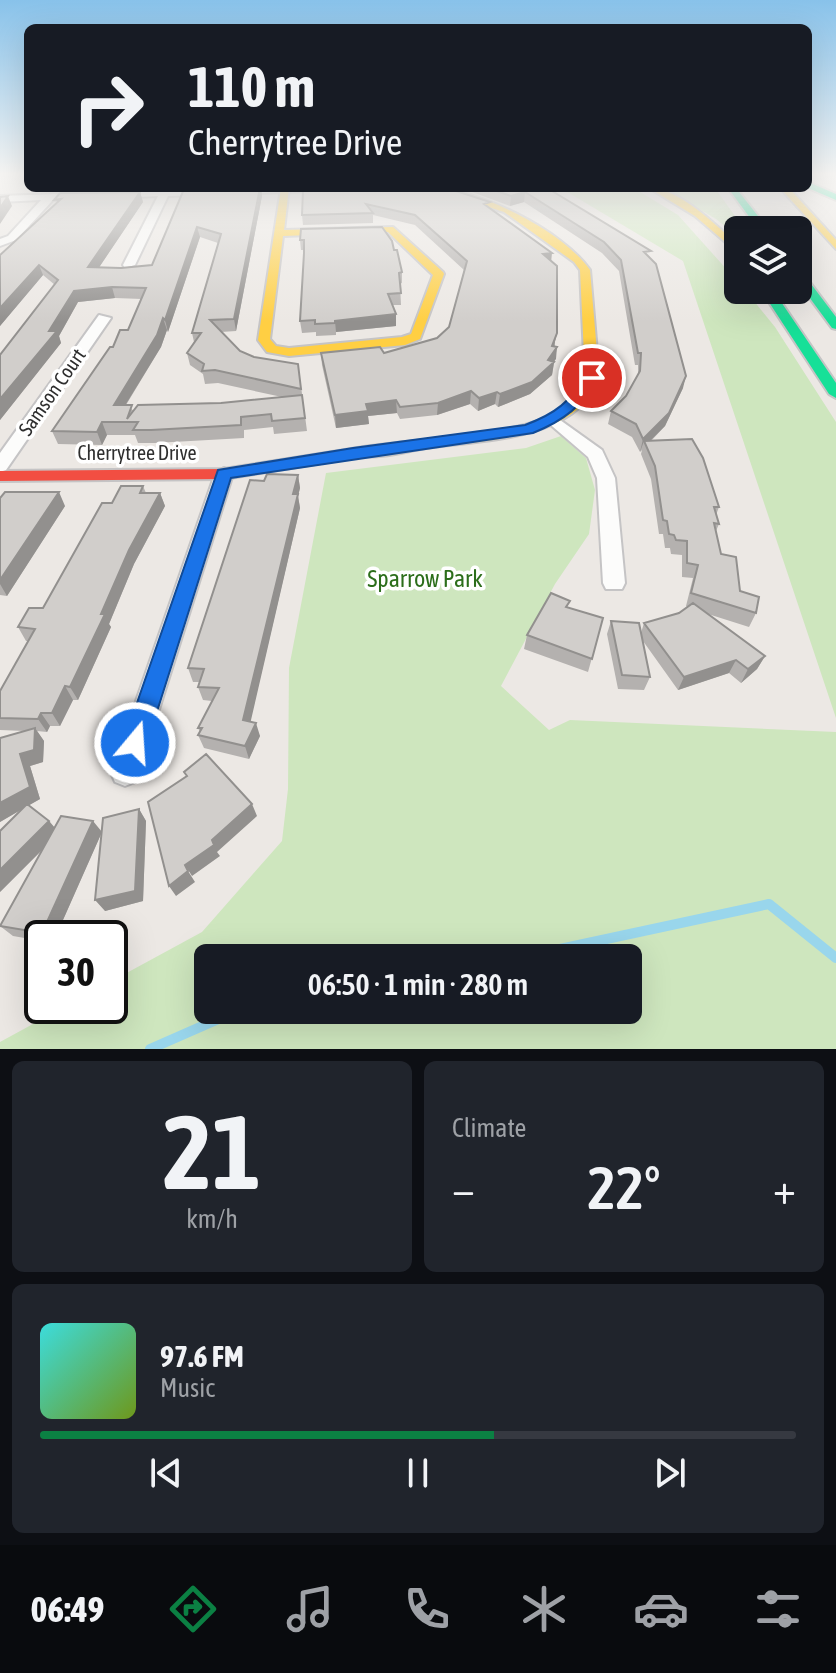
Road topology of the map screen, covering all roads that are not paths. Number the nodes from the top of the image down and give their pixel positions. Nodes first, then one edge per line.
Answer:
1 (25, 224) edge
2 (150, 224) edge
3 (279, 224) edge
4 (527, 224) edge
5 (816, 224) edge
6 (277, 233) junction
7 (0, 243) edge
8 (836, 246) edge
9 (129, 265) edge
10 (812, 293) edge
11 (776, 304) edge
12 (104, 318) dead end
13 (836, 325) edge
14 (836, 394) edge
15 (553, 420) junction
16 (0, 466) edge
17 (224, 474) junction
18 (0, 476) edge
19 (614, 583) dead end
20 (125, 773) dead end

1 - 7 street
2 - 9 street
3 - 6 main road
4 - 15 main road, Cherrytree Drive
5 - 8 main road
6 - 6 main road
10 - 13 main road
11 - 14 main road
12 - 16 street, Samson Court
15 - 17 main road, Cherrytree Drive
15 - 19 street
17 - 18 main road, Cherrytree Drive
17 - 20 street

